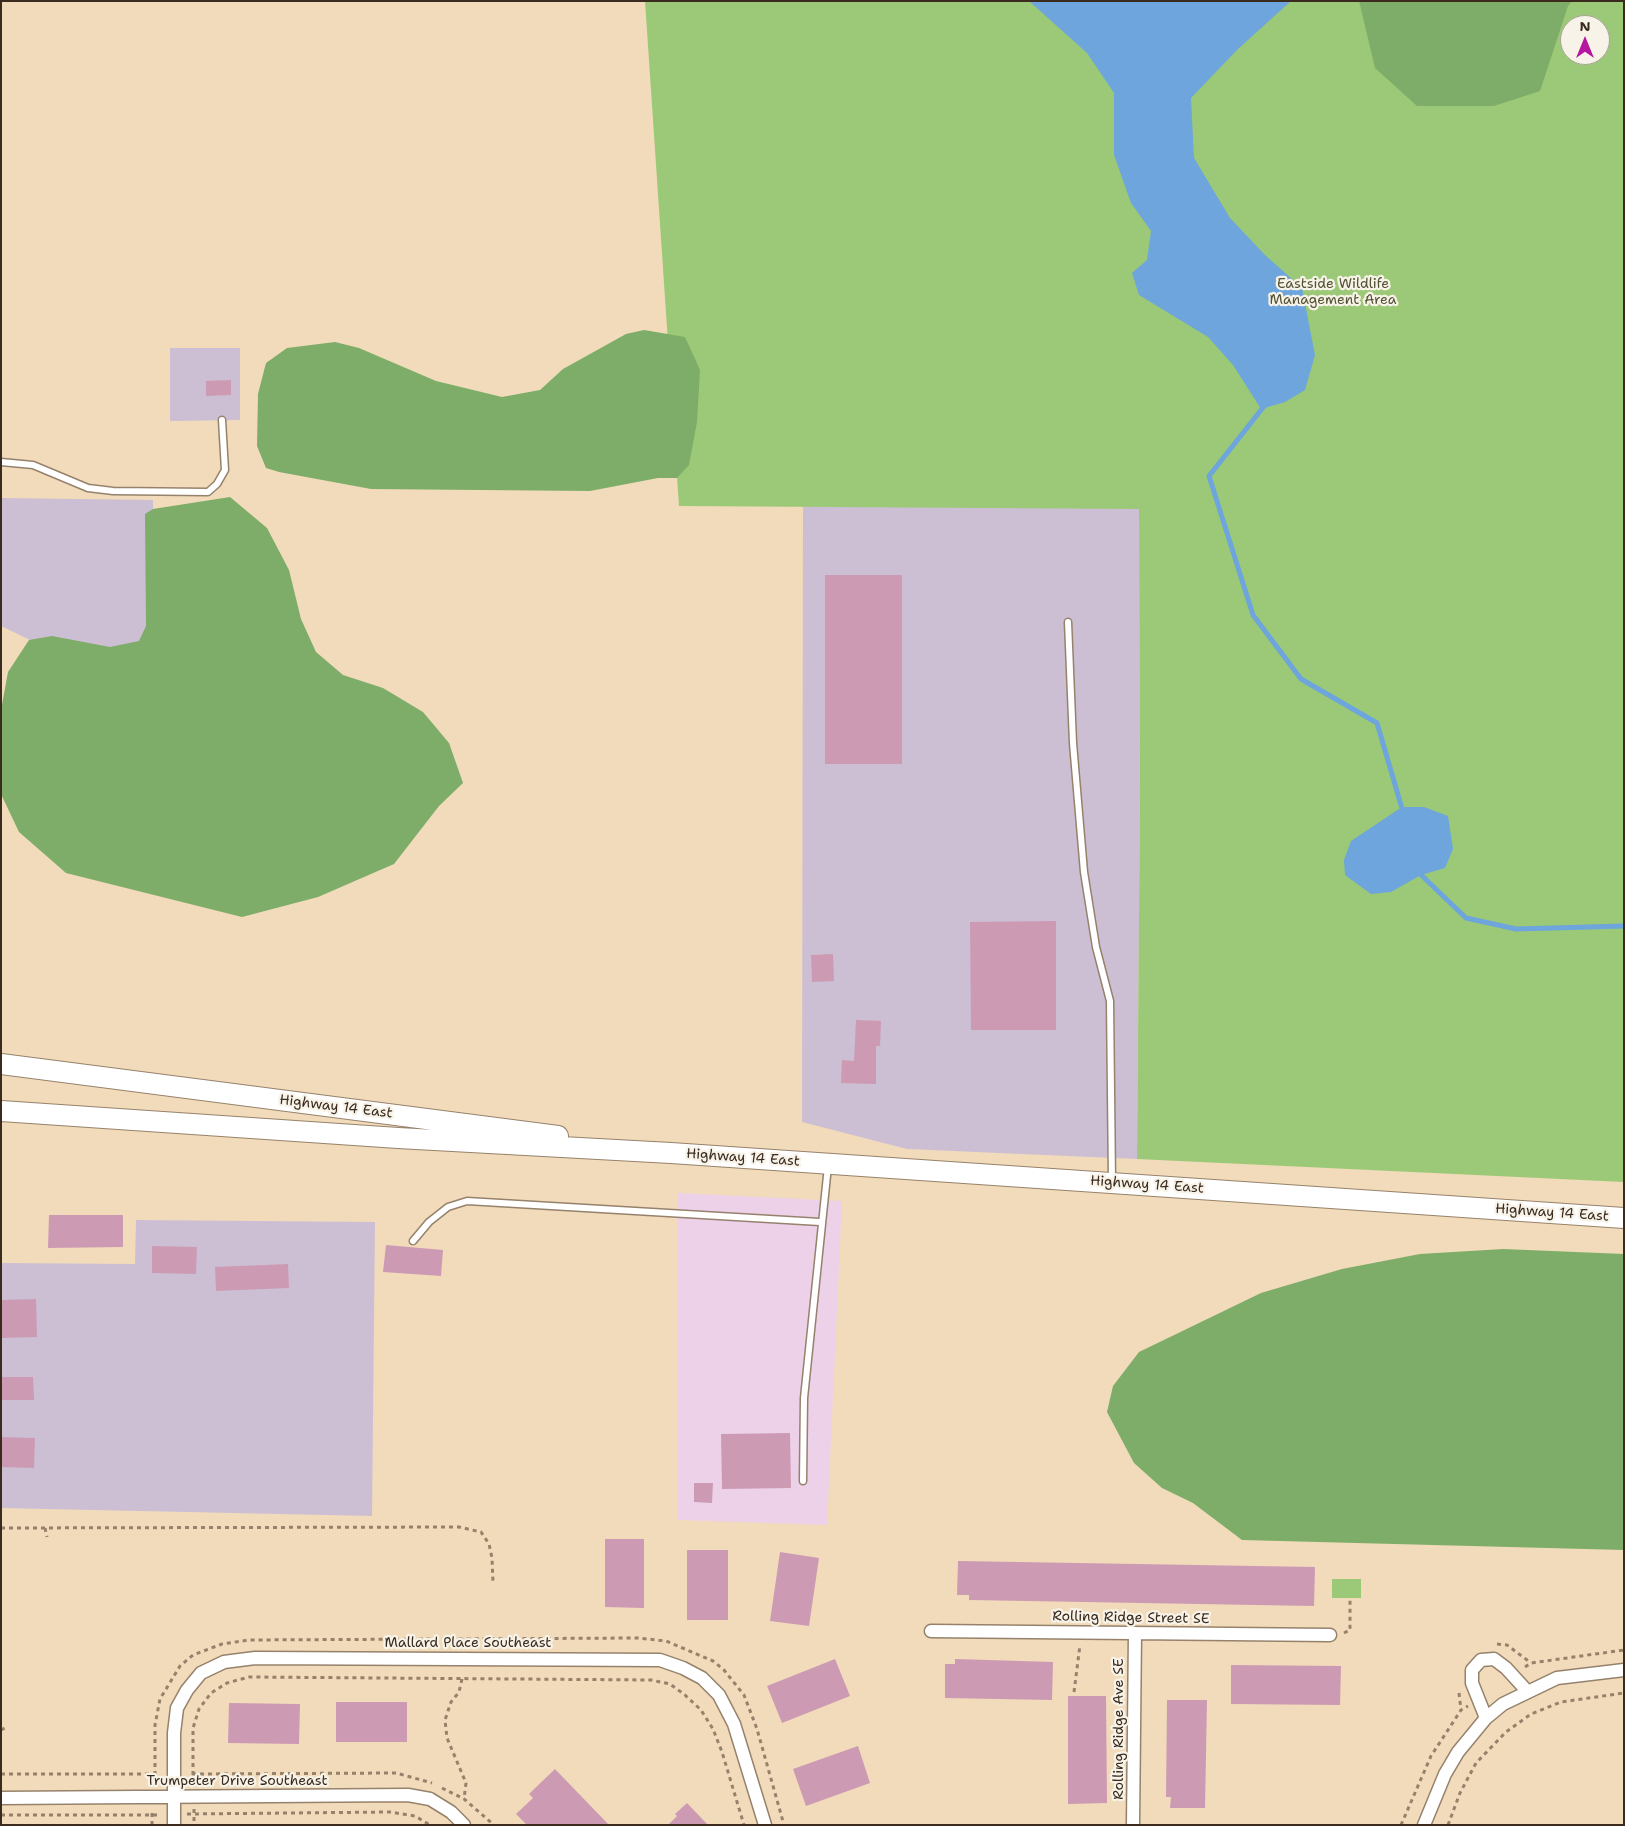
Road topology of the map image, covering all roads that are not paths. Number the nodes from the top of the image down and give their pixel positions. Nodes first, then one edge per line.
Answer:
1 (222, 420) dead end
2 (1, 462) edge
3 (1068, 622) dead end
4 (1, 1064) edge
5 (1, 1111) edge
6 (671, 1153) junction
7 (828, 1164) junction
8 (1112, 1183) junction
9 (1624, 1218) edge
10 (820, 1222) junction
11 (413, 1241) dead end
12 (803, 1481) dead end
13 (931, 1631) dead end
14 (1135, 1633) junction
15 (1330, 1635) road end
16 (1624, 1670) edge
17 (1527, 1691) junction
18 (1486, 1718) junction
19 (174, 1796) junction
20 (1, 1798) edge
21 (174, 1825) edge
22 (464, 1825) edge
23 (765, 1825) edge
24 (1133, 1825) edge
25 (1424, 1825) edge

1 - 2 lane
3 - 8 lane
4 - 6 main road, Highway 14 East
5 - 6 main road, Highway 14 East
6 - 7 main road, Highway 14 East
7 - 8 main road, Highway 14 East
7 - 10 lane
8 - 9 main road, Highway 14 East
10 - 11 lane
10 - 12 lane
13 - 14 street, Rolling Ridge Street SE
14 - 15 street, Rolling Ridge Street SE
14 - 24 street, Rolling Ridge Ave SE
16 - 17 street
17 - 18 street
17 - 18 street
18 - 25 street
19 - 20 street, Trumpeter Drive Southeast
19 - 21 street, Mallard Place Southeast
19 - 22 street, Trumpeter Drive Southeast
19 - 23 street, Mallard Place Southeast

